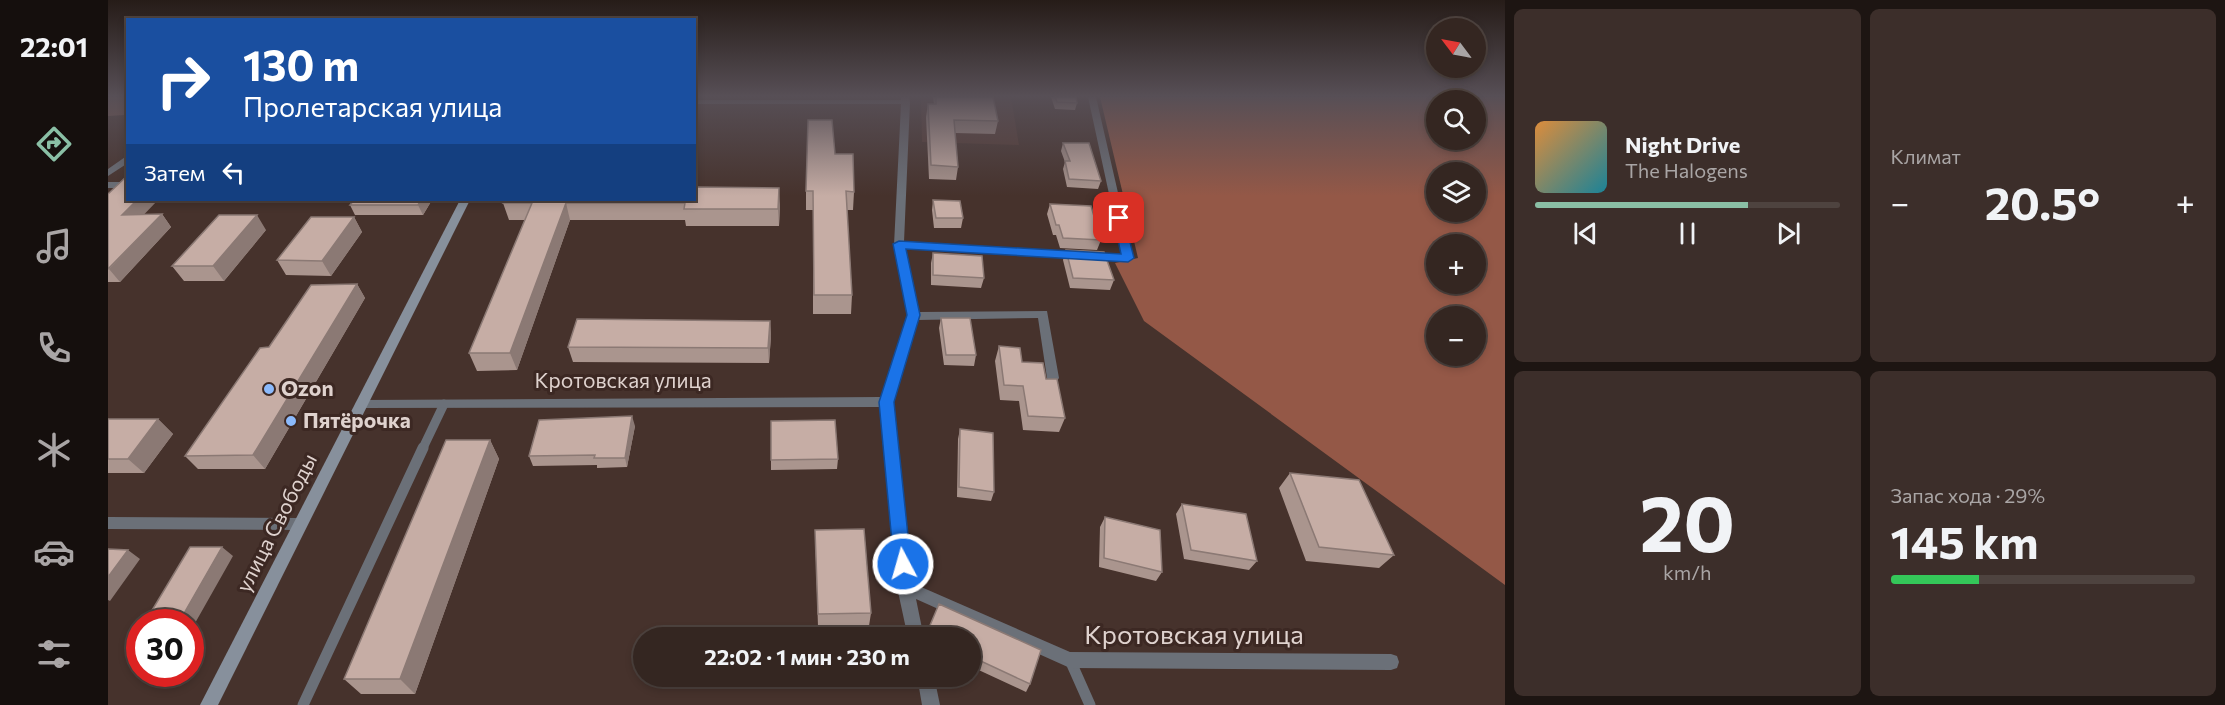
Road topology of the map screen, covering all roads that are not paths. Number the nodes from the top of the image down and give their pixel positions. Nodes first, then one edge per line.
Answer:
1 (904, 130) edge
2 (1099, 130) edge
3 (126, 160) edge
4 (108, 173) edge
5 (108, 185) edge
6 (126, 185) edge
7 (464, 201) edge
8 (899, 244) junction
9 (913, 315) junction
10 (1053, 378) edge
11 (886, 402) junction
12 (444, 404) junction
13 (361, 405) junction
14 (108, 523) edge
15 (299, 524) junction
16 (905, 587) junction
17 (914, 627) edge
18 (1070, 660) junction
19 (1391, 662) dead end
20 (927, 687) edge
21 (209, 705) edge
22 (303, 705) edge
23 (931, 705) edge
24 (1090, 705) edge

1 - 8 street
2 - 8 street
3 - 4 street
5 - 6 street
7 - 13 main road, улица Свободы
8 - 9 street
9 - 10 street
9 - 11 street
11 - 12 street, Кротовская улица
11 - 16 street
12 - 13 street, Кротовская улица
12 - 22 lane
13 - 15 main road, улица Свободы
14 - 15 street
15 - 21 main road, улица Свободы
16 - 17 street
16 - 18 street, Кротовская улица
18 - 19 street, Кротовская улица
18 - 24 lane
20 - 23 street

